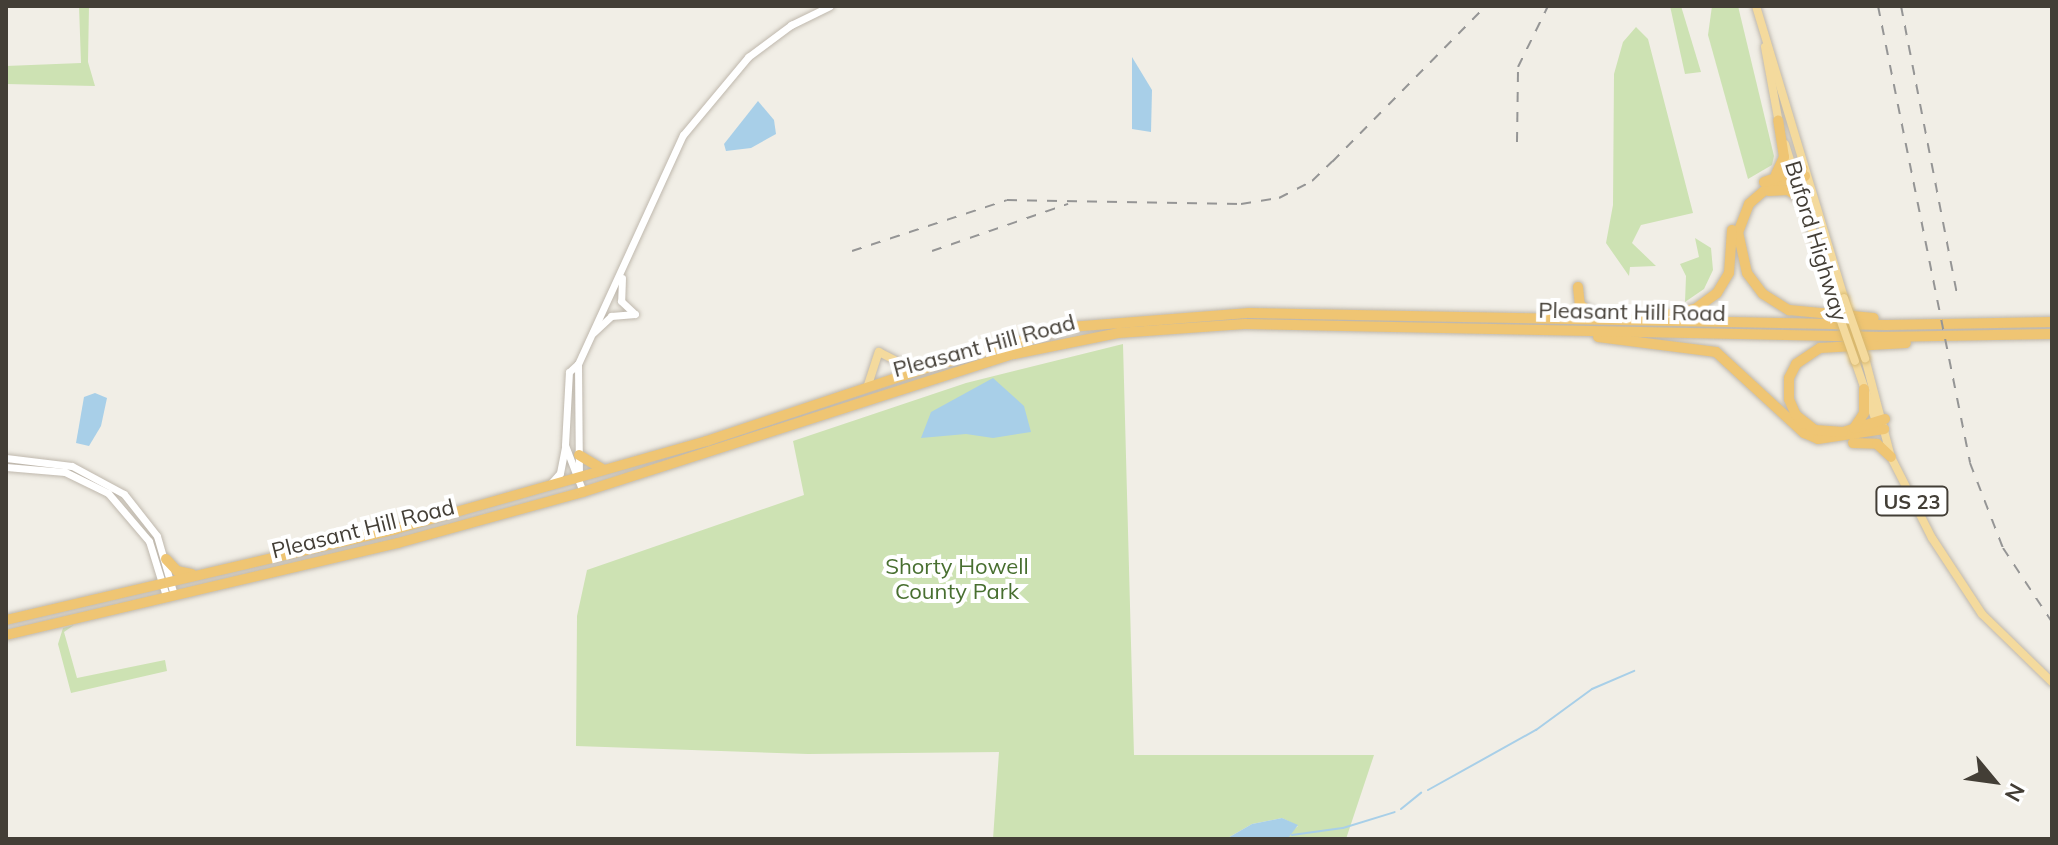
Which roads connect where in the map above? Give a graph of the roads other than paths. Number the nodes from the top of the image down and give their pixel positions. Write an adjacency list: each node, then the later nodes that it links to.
1 (830, 6): 9 (street)
2 (1756, 6): 3 (main road, Buford Highway / US 23)
3 (1765, 46): 4 (main road, Buford Highway / US 23); 5 (main road, Buford Highway / US 23)
4 (1778, 120): 5 (main road, Buford Highway / US 23); 6 (highway)
5 (1799, 173): 6 (highway); 7 (main road, Buford Highway / US 23); 8 (highway); 11 (main road, Buford Highway / US 23)
6 (1774, 176): 13 (highway)
7 (1802, 200): 8 (highway); 11 (main road, Buford Highway / US 23)
8 (1740, 254): 15 (highway)
9 (624, 269): 17 (street); 17 (street)
10 (1578, 287): 12 (highway)
11 (1839, 300): 24 (main road, Buford Highway / US 23, bridge); 25 (main road, Buford Highway / US 23, bridge)
12 (1605, 319): 13 (highway, Pleasant Hill Road); 21 (highway, Pleasant Hill Road)
13 (1637, 319): 15 (highway, Pleasant Hill Road)
14 (2052, 322): 15 (highway, Pleasant Hill Road)
15 (1967, 325)
16 (1561, 331): 19 (highway, Pleasant Hill Road); 22 (highway); 35 (highway, Pleasant Hill Road)
17 (591, 334): 20 (street)
18 (2052, 334): 19 (highway, Pleasant Hill Road)
19 (1995, 336): 26 (highway)
20 (578, 364): 27 (street); 28 (street)
21 (917, 371): 23 (highway, Pleasant Hill Road); 23 (main road)
22 (1749, 378): 25 (highway); 29 (highway)
23 (867, 388): 32 (highway, Pleasant Hill Road)
24 (1864, 389): 25 (main road, Buford Highway / US 23); 26 (highway)
25 (1881, 424): 26 (highway); 29 (main road, Buford Highway / US 23)
26 (1852, 429)
27 (565, 445): 33 (street); 34 (street)
28 (579, 455): 32 (highway); 33 (street)
29 (1891, 457): 42 (main road, Buford Highway / US 23)
30 (6, 458): 36 (street)
31 (6, 467): 38 (street)
32 (607, 469): 33 (highway, Pleasant Hill Road)
33 (579, 477): 34 (highway, Pleasant Hill Road); 35 (street)
34 (546, 486): 37 (highway, Pleasant Hill Road)
35 (583, 492): 39 (highway, Pleasant Hill Road)
36 (166, 559): 37 (highway); 38 (street)
37 (202, 575): 38 (highway, Pleasant Hill Road)
38 (166, 582): 39 (street); 40 (highway, Pleasant Hill Road)
39 (170, 596): 41 (highway, Pleasant Hill Road)
40 (6, 620)
41 (6, 635)
42 (2052, 682)

